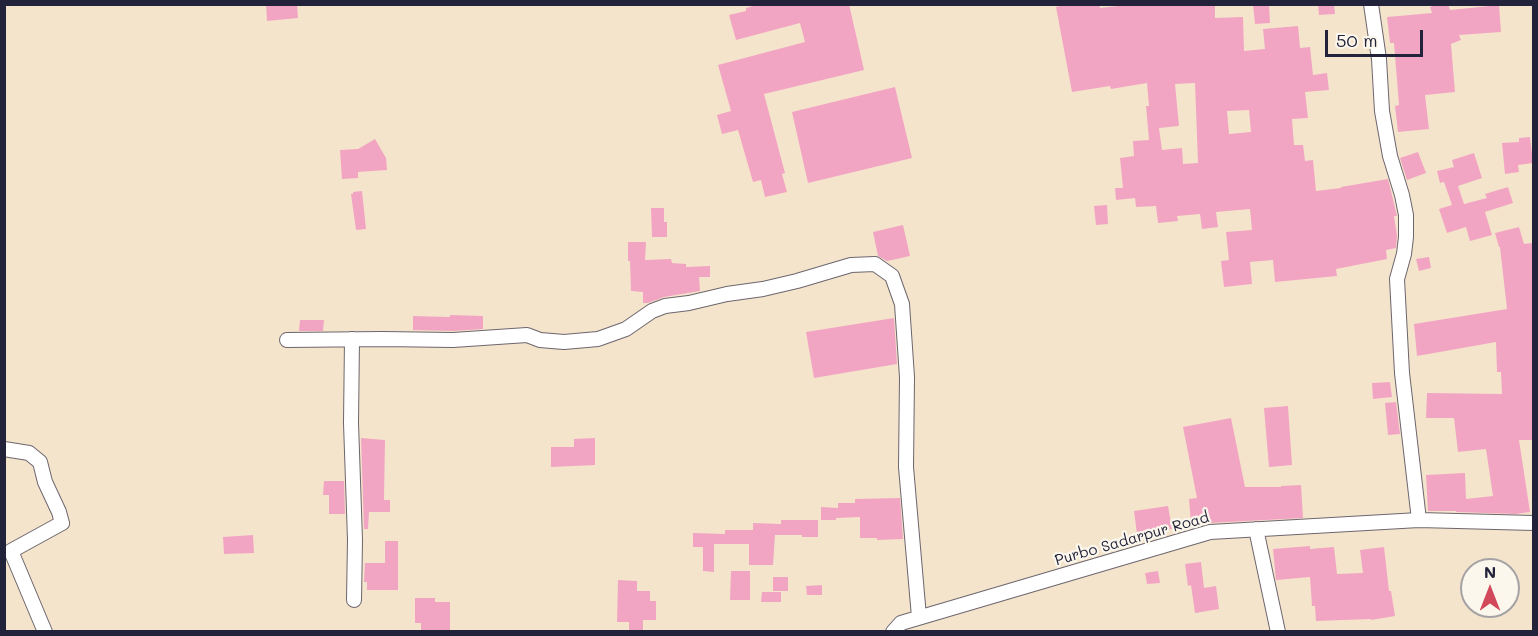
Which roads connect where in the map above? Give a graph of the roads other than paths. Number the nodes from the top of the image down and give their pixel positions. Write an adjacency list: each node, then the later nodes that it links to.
1 (1371, 4): 5 (street)
2 (352, 339): 3 (street); 8 (street); 9 (street)
3 (287, 340)
4 (4, 449): 10 (street)
5 (1419, 520): 6 (street, Purbo Sadarpur Road); 7 (street, Purbo Sadarpur Road)
6 (1533, 523)
7 (1256, 529): 9 (street, Purbo Sadarpur Road); 12 (street)
8 (354, 600)
9 (919, 617): 11 (street, Purbo Sadarpur Road)
10 (45, 632)
11 (893, 632)
12 (1278, 632)

